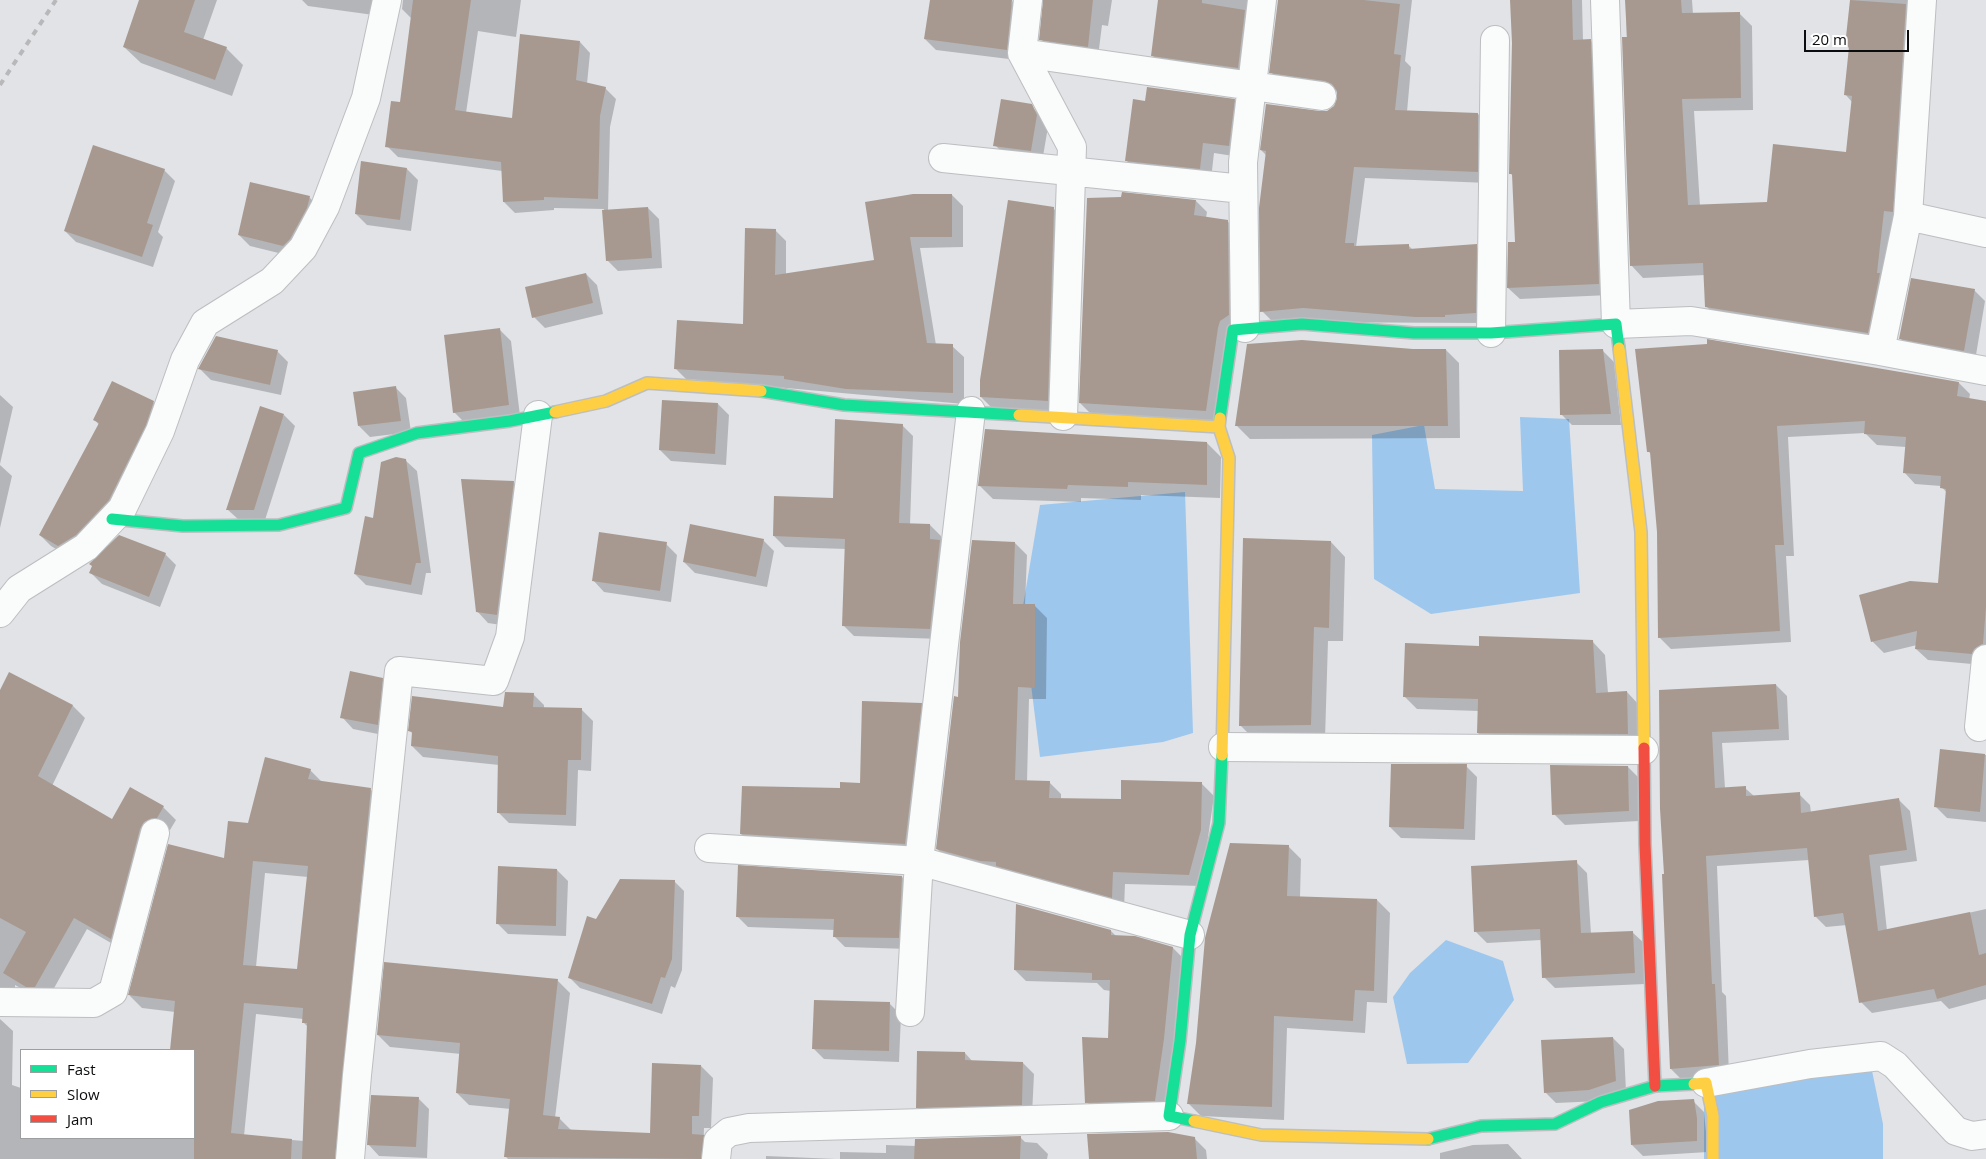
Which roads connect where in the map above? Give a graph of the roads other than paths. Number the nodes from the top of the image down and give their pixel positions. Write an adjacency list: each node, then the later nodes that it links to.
1 (387, 0): 24 (street)
2 (1028, 0): 7 (street)
3 (1262, 0): 8 (street)
4 (1605, 0): 15 (street)
5 (1922, 0): 13 (street)
6 (1495, 40): 17 (street)
7 (1022, 53): 8 (street); 11 (street)
8 (1253, 86): 9 (street); 12 (street)
9 (1322, 96)
10 (943, 158): 11 (street)
11 (1071, 172): 12 (street); 22 (street)
12 (1243, 190): 16 (street)
13 (1908, 216): 14 (street); 18 (street)
14 (1986, 233)
15 (1616, 324): 17 (street); 18 (street); 29 (street)
16 (1245, 328): 17 (street); 23 (street)
17 (1491, 333)
18 (1880, 351): 19 (street)
19 (1986, 371)
20 (971, 411): 21 (street); 22 (street); 32 (street)
21 (538, 415): 24 (street); 40 (street)
22 (1062, 416): 23 (street)
23 (1219, 427): 28 (street)
24 (112, 519): 25 (street)
25 (2, 608)
26 (1986, 659): 27 (street)
27 (1979, 727)
28 (1223, 746): 29 (street); 33 (street)
29 (1644, 750): 37 (street)
30 (155, 833): 34 (street)
31 (709, 848): 32 (street)
32 (919, 861): 33 (street); 35 (street)
33 (1190, 935): 38 (street)
34 (0, 1002)
35 (910, 1012)
36 (1706, 1083): 37 (street); 39 (street); 42 (street)
37 (1655, 1086): 38 (street)
38 (1169, 1116): 41 (street)
39 (1986, 1134)
40 (350, 1159)
41 (716, 1159)
42 (1713, 1159)

